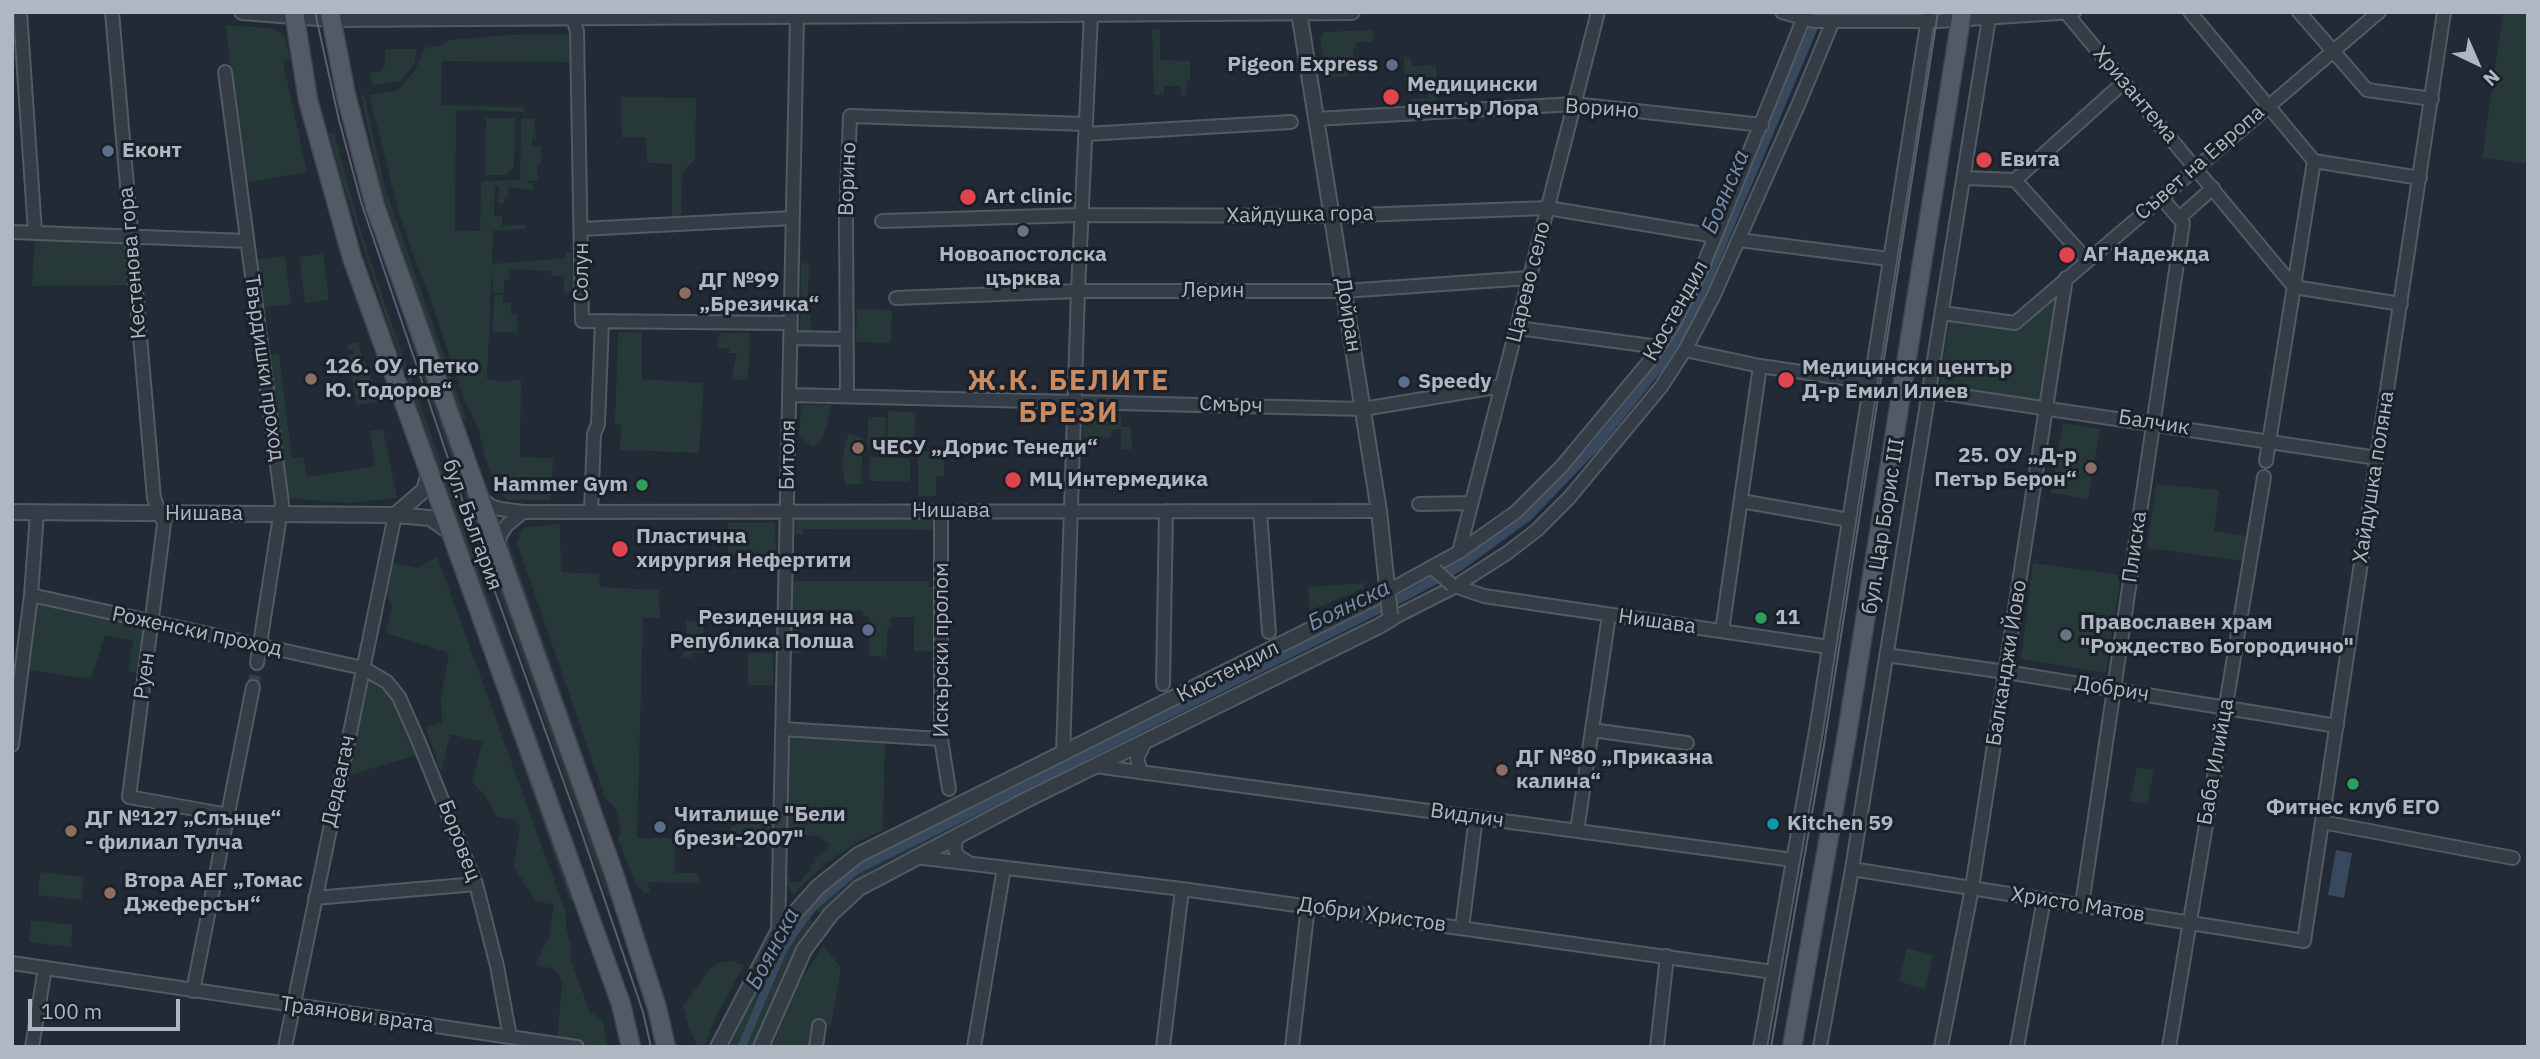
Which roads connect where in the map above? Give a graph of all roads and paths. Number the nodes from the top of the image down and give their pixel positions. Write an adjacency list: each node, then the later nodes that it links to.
1 (20, 12): 49 (street)
2 (112, 12): 51 (street, Кестенова гора)
3 (242, 12): 13 (street)
4 (1352, 12): 11 (street)
5 (1598, 12): 28 (street, Царево село)
6 (1782, 12): 22 (street)
7 (2190, 12): 29 (street)
8 (2299, 12): 24 (street)
9 (2379, 12): 24 (street, Съвет на Европа)
10 (2444, 12): 27 (street, Хайдушка поляна)
11 (1299, 13): 14 (street); 30 (street, Дойран)
12 (2071, 13): 18 (street); 26 (street, Хризантема)
13 (294, 14): 15 (street); 84 (main road, бул. България)
14 (1091, 14): 21 (street); 33 (street)
15 (331, 15): 16 (street); 86 (main road, бул. България)
16 (572, 15): 17 (street); 47 (street, Солун)
17 (731, 15): 21 (street)
18 (1989, 15): 20 (street); 36 (street, бул. Цар Борис III)
19 (1928, 16): 20 (street); 23 (street); 54 (street, бул. Цар Борис III)
20 (1961, 16): 185 (main road, бул. Цар Борис III)
21 (797, 17): 44 (street, Битоля)
22 (1803, 20): 23 (street); 32 (street, Кюстендил)
23 (1833, 21): 52 (street, Кюстендил)
24 (2332, 51): 27 (street); 29 (street, Съвет на Европа)
25 (225, 72): 53 (street, Твърдишки проход)
26 (2124, 82): 35 (street, Хризантема); 38 (street)
27 (2432, 99): 37 (street, Хайдушка поляна)
28 (1574, 104): 30 (street, Ворино); 32 (street, Ворино); 41 (street, Царево село)
29 (2267, 106): 34 (street); 35 (street, Съвет на Европа)
30 (1316, 119): 43 (street, Дойран)
31 (1291, 122): 33 (street, Ворино)
32 (1762, 125): 50 (street, Кюстендил)
33 (1086, 129): 42 (street); 68 (street, Ворино)
34 (2314, 161): 37 (street); 58 (street)
35 (2196, 167): 39 (street, Хризантема); 40 (street, Съвет на Европа)
36 (1964, 178): 38 (street); 63 (street, бул. Цар Борис III)
37 (2420, 178): 62 (street, Хайдушка поляна)
38 (2015, 180): 55 (street)
39 (2213, 188): 45 (street); 58 (street, Хризантема)
40 (2161, 197): 45 (street); 55 (street, Съвет на Европа)
41 (1548, 208): 43 (street, Хайдушка гора); 50 (street, Хайдушка гора); 56 (street, Царево село)
42 (1081, 215): 43 (street, Хайдушка гора); 46 (street, Хайдушка гора); 59 (street)
43 (1332, 216): 60 (street, Дойран)
44 (793, 218): 47 (street); 65 (street, Битоля)
45 (2179, 218): 80 (street, Плиска)
46 (882, 221)
47 (581, 229): 64 (street, Солун)
48 (12, 232): 49 (street)
49 (35, 232): 51 (street)
50 (1715, 236): 69 (street, Кюстендил)
51 (130, 238): 53 (street); 100 (street, Кестенова гора)
52 (1739, 240): 54 (street); 70 (street, Кюстендил)
53 (247, 241): 101 (street, Твърдишки проход)
54 (1889, 259): 72 (street, бул. Цар Борис III)
55 (2087, 260): 57 (street, Съвет на Европа)
56 (1530, 278): 60 (street, Лерин); 66 (street, Царево село)
57 (2066, 278): 63 (street, Съвет на Европа); 78 (street, Балканджи Йово)
58 (2294, 287): 62 (street); 81 (street)
59 (1077, 291): 60 (street, Лерин); 61 (street, Лерин); 77 (street)
60 (1344, 291): 79 (street, Дойран)
61 (896, 298)
62 (2401, 304): 82 (street, Хайдушка поляна)
63 (1942, 313): 74 (street, бул. Цар Борис III)
64 (602, 321): 65 (street); 98 (street, Солун)
65 (790, 323): 67 (street, Битоля)
66 (1518, 328): 69 (street); 73 (street, Царево село)
67 (790, 338): 68 (street); 75 (street, Битоля)
68 (846, 340): 76 (street)
69 (1659, 347): 106 (street, Кюстендил)
70 (1685, 350): 71 (street); 108 (street, Кюстендил)
71 (1760, 366): 72 (street); 87 (street)
72 (1870, 382): 103 (street, бул. Цар Борис III)
73 (1502, 386): 79 (street, Смърч); 88 (street, Царево село)
74 (1929, 391): 78 (street, Балчик); 120 (street, бул. Цар Борис III)
75 (789, 395): 76 (street, Смърч); 90 (street, Битоля)
76 (847, 396): 77 (street, Смърч)
77 (1074, 401): 79 (street, Смърч); 92 (street)
78 (2046, 407): 80 (street, Балчик); 123 (street, Балканджи Йово)
79 (1363, 409): 95 (street, Дойран)
80 (2154, 423): 81 (street, Балчик); 127 (street, Плиска)
81 (2270, 441): 82 (street, Балчик); 83 (street)
82 (2377, 458): 129 (street, Хайдушка поляна)
83 (2266, 461)
84 (429, 474): 102 (street); 104 (main road, бул. България)
85 (2264, 477): 128 (street, Баба Илийца)
86 (477, 494): 97 (street, Нишава); 105 (main road, бул. България)
87 (1741, 501): 103 (street); 116 (street)
88 (1471, 503): 89 (street); 106 (street, Царево село)
89 (1419, 504)
90 (787, 511): 91 (street, Нишава); 98 (street, Нишава); 130 (street, Битоля)
91 (941, 511): 92 (street, Нишава); 132 (street, Искърски пролом)
92 (1070, 511): 93 (street, Нишава); 136 (street)
93 (1166, 511): 94 (street, Нишава); 124 (street)
94 (1260, 511): 95 (street, Нишава); 117 (street)
95 (1379, 511): 110 (street, Дойран)
96 (12, 512): 99 (street, Нишава)
97 (523, 512): 98 (street, Нишава); 105 (street)
98 (592, 512)
99 (37, 513): 100 (street, Нишава); 111 (street)
100 (160, 514): 101 (street, Нишава); 115 (street, Руен)
101 (281, 515): 102 (street, Нишава); 118 (street, Твърдишки проход)
102 (395, 515): 104 (street, Нишава); 122 (street, Дедеагач)
103 (1849, 520): 119 (street, бул. Цар Борис III)
104 (451, 533): 175 (main road, бул. България)
105 (496, 548): 176 (main road, бул. България)
106 (1460, 552): 107 (street, Кюстендил)
107 (1433, 569): 109 (street, Нишава, bridge); 110 (street, Кюстендил)
108 (1476, 573): 109 (street, Кюстендил); 112 (street)
109 (1453, 586): 112 (street, Нишава); 114 (street, Кюстендил)
110 (1388, 593): 114 (street, Дойран, bridge); 136 (street, Кюстендил)
111 (32, 595): 115 (street, Роженски проход); 125 (street)
112 (1484, 596): 113 (street, Нишава)
113 (1609, 615): 116 (street, Нишава); 131 (street)
114 (1391, 617): 133 (street, Кюстендил)
115 (153, 622): 118 (street, Роженски проход); 140 (street, Руен)
116 (1722, 631): 119 (street, Нишава)
117 (1269, 632)
118 (260, 646): 121 (street, Твърдишки проход); 122 (street, Роженски проход)
119 (1829, 647): 147 (street, бул. Цар Борис III)
120 (1886, 655): 123 (street, Добрич); 150 (street, бул. Цар Борис III)
121 (257, 663)
122 (363, 668): 151 (street, Боровец); 155 (street, Дедеагач)
123 (2006, 672): 127 (street, Добрич); 152 (street, Балканджи Йово)
124 (1163, 684)
125 (16, 686): 135 (street)
126 (253, 687): 140 (street)
127 (2114, 689): 128 (street, Добрич); 158 (street, Плиска)
128 (2225, 707): 129 (street, Добрич); 160 (street, Баба Илийца)
129 (2337, 726): 142 (street, Хайдушка поляна)
130 (782, 729): 132 (street); 154 (street, Битоля)
131 (1592, 730): 134 (street); 143 (street)
132 (941, 739): 139 (street, Искърски пролом)
133 (1145, 742): 137 (street, Кюстендил); 138 (street)
134 (1687, 743)
135 (12, 745)
136 (1062, 754): 157 (street, Кюстендил)
137 (1095, 766): 138 (street, Видлич); 144 (street, Кюстендил)
138 (1141, 772): 141 (street, Видлич)
139 (949, 789)
140 (228, 815): 168 (street)
141 (1476, 817): 143 (street, Видлич); 161 (street)
142 (2322, 822): 146 (street); 163 (street, Хайдушка поляна)
143 (1577, 831): 147 (street, Видлич)
144 (956, 836): 145 (street, Кюстендил); 148 (street)
145 (915, 857): 148 (street, Добри Христов); 178 (street, Кюстендил)
146 (2514, 858)
147 (1793, 860): 167 (street, бул. Цар Борис III)
148 (970, 864): 149 (street, Добри Христов)
149 (1004, 868): 153 (street, Добри Христов); 180 (street)
150 (1852, 869): 152 (street, Христо Матов); 186 (street, бул. Цар Борис III)
151 (476, 884): 155 (street); 171 (street, Боровец)
152 (1972, 888): 156 (street, Христо Матов); 187 (street, Балканджи Йово)
153 (1182, 889): 159 (street, Добри Христов); 181 (street)
154 (779, 894): 157 (street); 162 (street, Битоля)
155 (315, 898): 169 (street, Дедеагач)
156 (2044, 899): 158 (street, Христо Матов); 188 (street)
157 (801, 904): 162 (street, Кюстендил)
158 (2082, 905): 160 (street, Христо Матов)
159 (1308, 906): 161 (street, Добри Христов); 182 (street)
160 (2189, 922): 163 (street, Христо Матов); 189 (street, Баба Илийца)
161 (1462, 928): 164 (street, Добри Христов)
162 (778, 932): 177 (street, Кюстендил)
163 (2304, 941)
164 (1667, 956): 167 (street, Добри Христов); 183 (street)
165 (12, 964): 166 (street, Траянови врата)
166 (44, 968): 168 (street, Траянови врата); 172 (street)
167 (1773, 972): 184 (street, бул. Цар Борис III)
168 (193, 991): 169 (street, Траянови врата)
169 (292, 1006): 171 (street, Траянови врата); 173 (street, Дедеагач)
170 (819, 1026): 179 (street)
171 (510, 1037): 174 (street, Траянови врата)
172 (32, 1047)
173 (285, 1047)
174 (577, 1047)
175 (631, 1047)
176 (666, 1047)
177 (718, 1047)
178 (761, 1047)
179 (816, 1047)
180 (974, 1047)
181 (1163, 1047)
182 (1292, 1047)
183 (1657, 1047)
184 (1760, 1047)
185 (1792, 1047)
186 (1820, 1047)
187 (1941, 1047)
188 (2017, 1047)
189 (2169, 1047)

